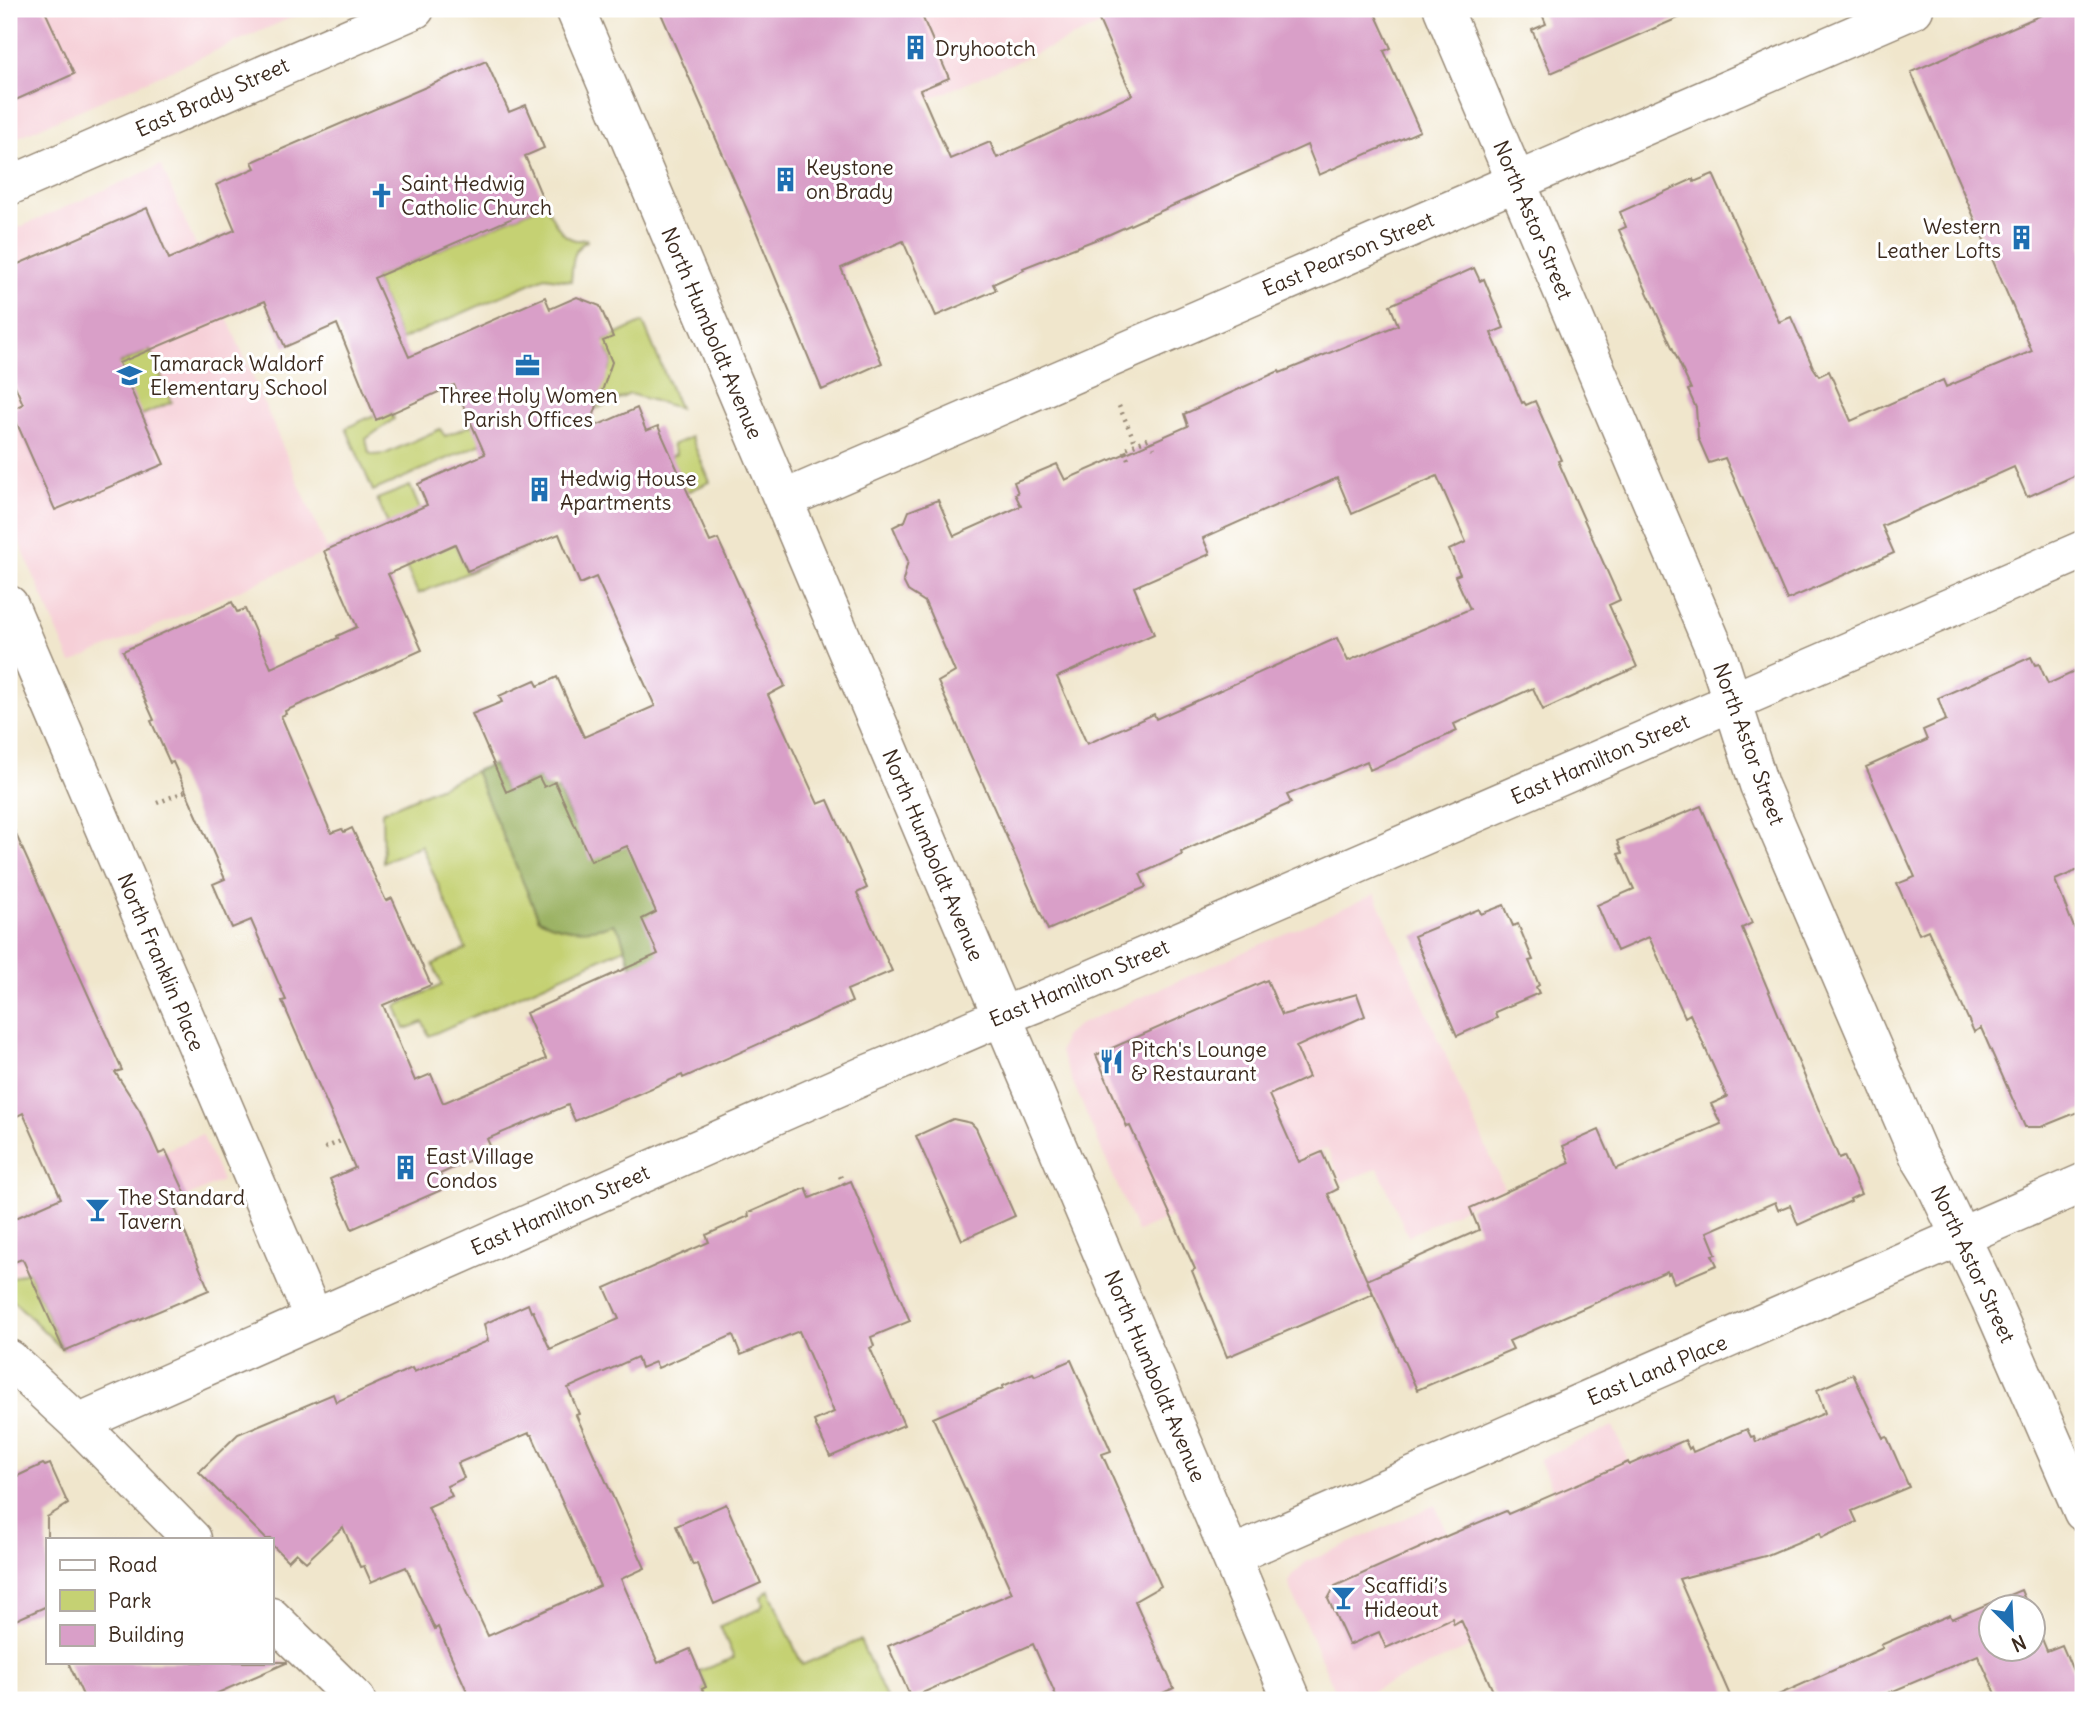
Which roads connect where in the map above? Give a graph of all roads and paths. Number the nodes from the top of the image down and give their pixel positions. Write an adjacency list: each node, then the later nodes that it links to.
1 (415, 9): 6 (street, East Brady Street)
2 (575, 9): 11 (street, North Humboldt Avenue)
3 (1443, 9): 5 (street, North Astor Street)
4 (1914, 9): 5 (street, East Pearson Street)
5 (1517, 181): 11 (street, East Pearson Street); 14 (street, North Astor Street)
6 (9, 186)
7 (1119, 406): 8 (path)
8 (1136, 444): 9 (path); 10 (path)
9 (1154, 448)
10 (1128, 459)
11 (783, 500): 17 (street, North Humboldt Avenue)
12 (2083, 550): 14 (street, East Hamilton Street)
13 (9, 605): 24 (street, North Franklin Place)
14 (1732, 702): 17 (street, East Hamilton Street); 23 (street, North Astor Street)
15 (186, 791): 16 (path)
16 (157, 803)
17 (1002, 1016): 24 (street, East Hamilton Street); 29 (street, North Humboldt Avenue)
18 (343, 1140): 19 (path)
19 (324, 1148)
20 (840, 1176): 22 (path)
21 (2083, 1183): 23 (street, East Land Place)
22 (844, 1184)
23 (1961, 1237): 27 (street, North Astor Street); 29 (street, East Land Place)
24 (314, 1319): 26 (street, East Hamilton Street)
25 (9, 1359): 26 (street)
26 (78, 1423): 28 (street)
27 (2083, 1512)
28 (191, 1538)
29 (1231, 1556): 32 (street, North Humboldt Avenue)
30 (273, 1619): 31 (street)
31 (356, 1700)
32 (1292, 1700)

